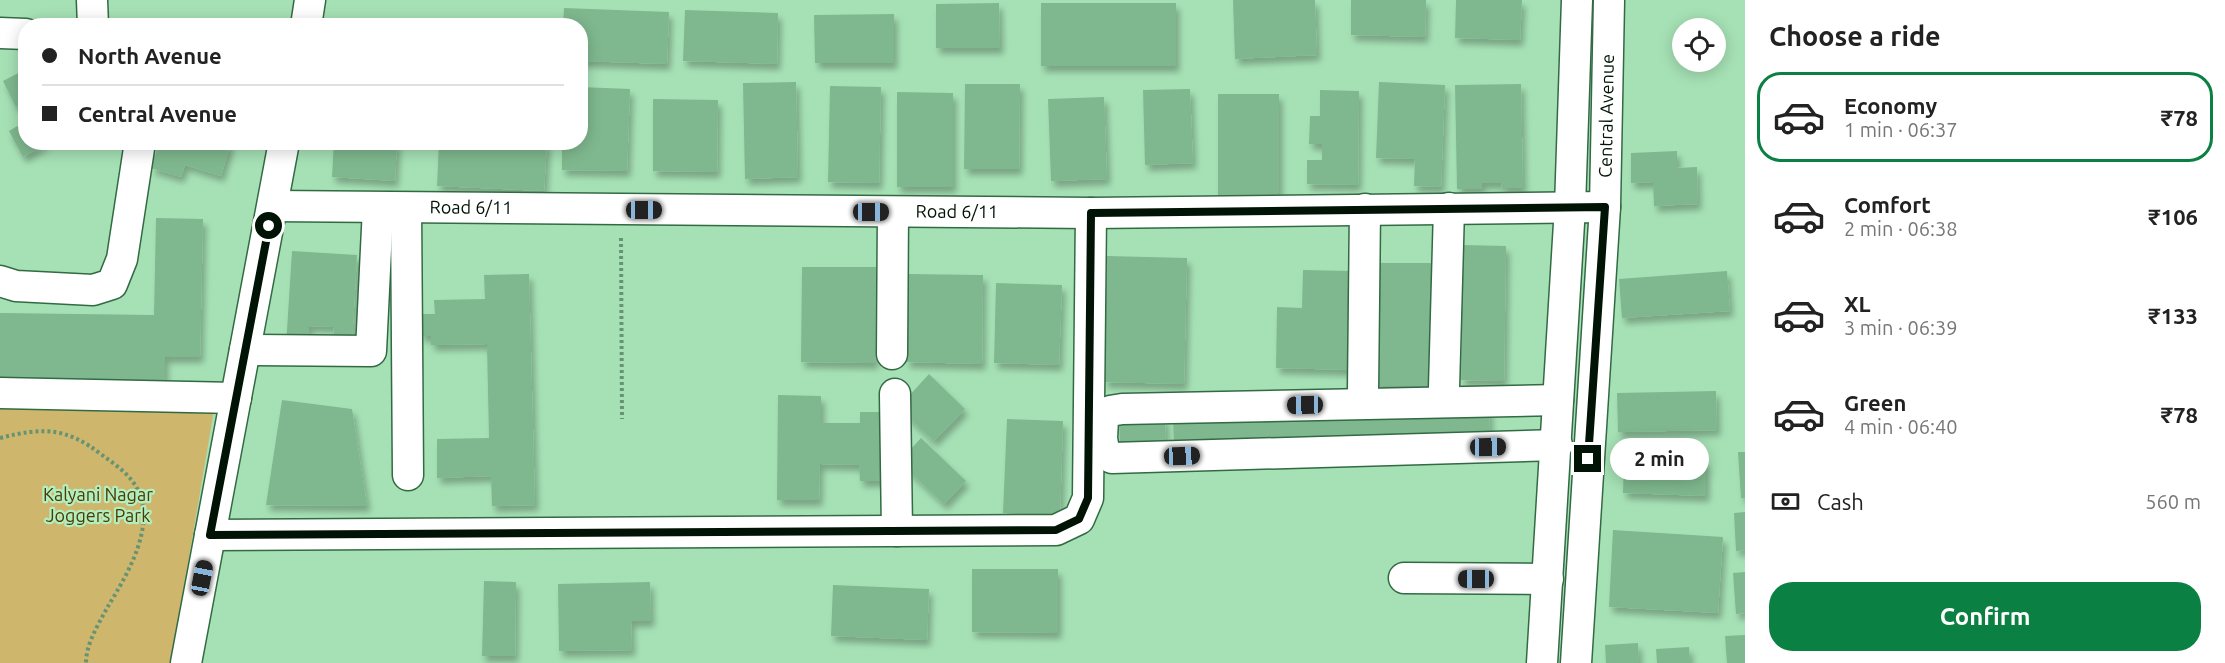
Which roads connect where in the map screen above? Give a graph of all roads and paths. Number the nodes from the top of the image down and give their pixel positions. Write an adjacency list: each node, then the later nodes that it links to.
1 (92, 0): 5 (street)
2 (310, 0): 6 (street)
3 (1577, 0): 12 (street, Central Avenue)
4 (1609, 0): 13 (street, Central Avenue)
5 (93, 18)
6 (307, 18)
7 (0, 33): 8 (street)
8 (18, 34)
9 (139, 150): 20 (street)
10 (283, 150): 11 (street)
11 (273, 206): 14 (street, Road 6/11); 21 (street)
12 (1570, 207): 13 (street, Road 6/11); 15 (street, Road 6/11); 28 (street, Central Avenue)
13 (1605, 207): 40 (street, Central Avenue)
14 (392, 208): 17 (street, Road 6/11); 21 (street); 32 (street)
15 (1449, 208): 16 (street, Road 6/11); 23 (street)
16 (1365, 209): 19 (street, Road 6/11); 24 (street)
17 (621, 210): 18 (street, Road 6/11); 29 (path)
18 (893, 212): 19 (street, Road 6/11); 22 (street)
19 (1091, 213): 33 (street)
20 (0, 281)
21 (245, 350): 27 (street)
22 (892, 354)
23 (1444, 388)
24 (1363, 391)
25 (0, 393): 27 (street)
26 (895, 394): 33 (street)
27 (236, 398): 34 (street)
28 (1558, 400): 31 (street, Central Avenue); 31 (street)
29 (622, 419)
30 (0, 438): 37 (path)
31 (1557, 446): 36 (street, Central Avenue)
32 (408, 475)
33 (897, 531): 34 (street)
34 (210, 535): 38 (street)
35 (1404, 578): 36 (street)
36 (1548, 579): 39 (street, Central Avenue)
37 (86, 663)
38 (186, 663)
39 (1542, 663)
40 (1576, 663)

